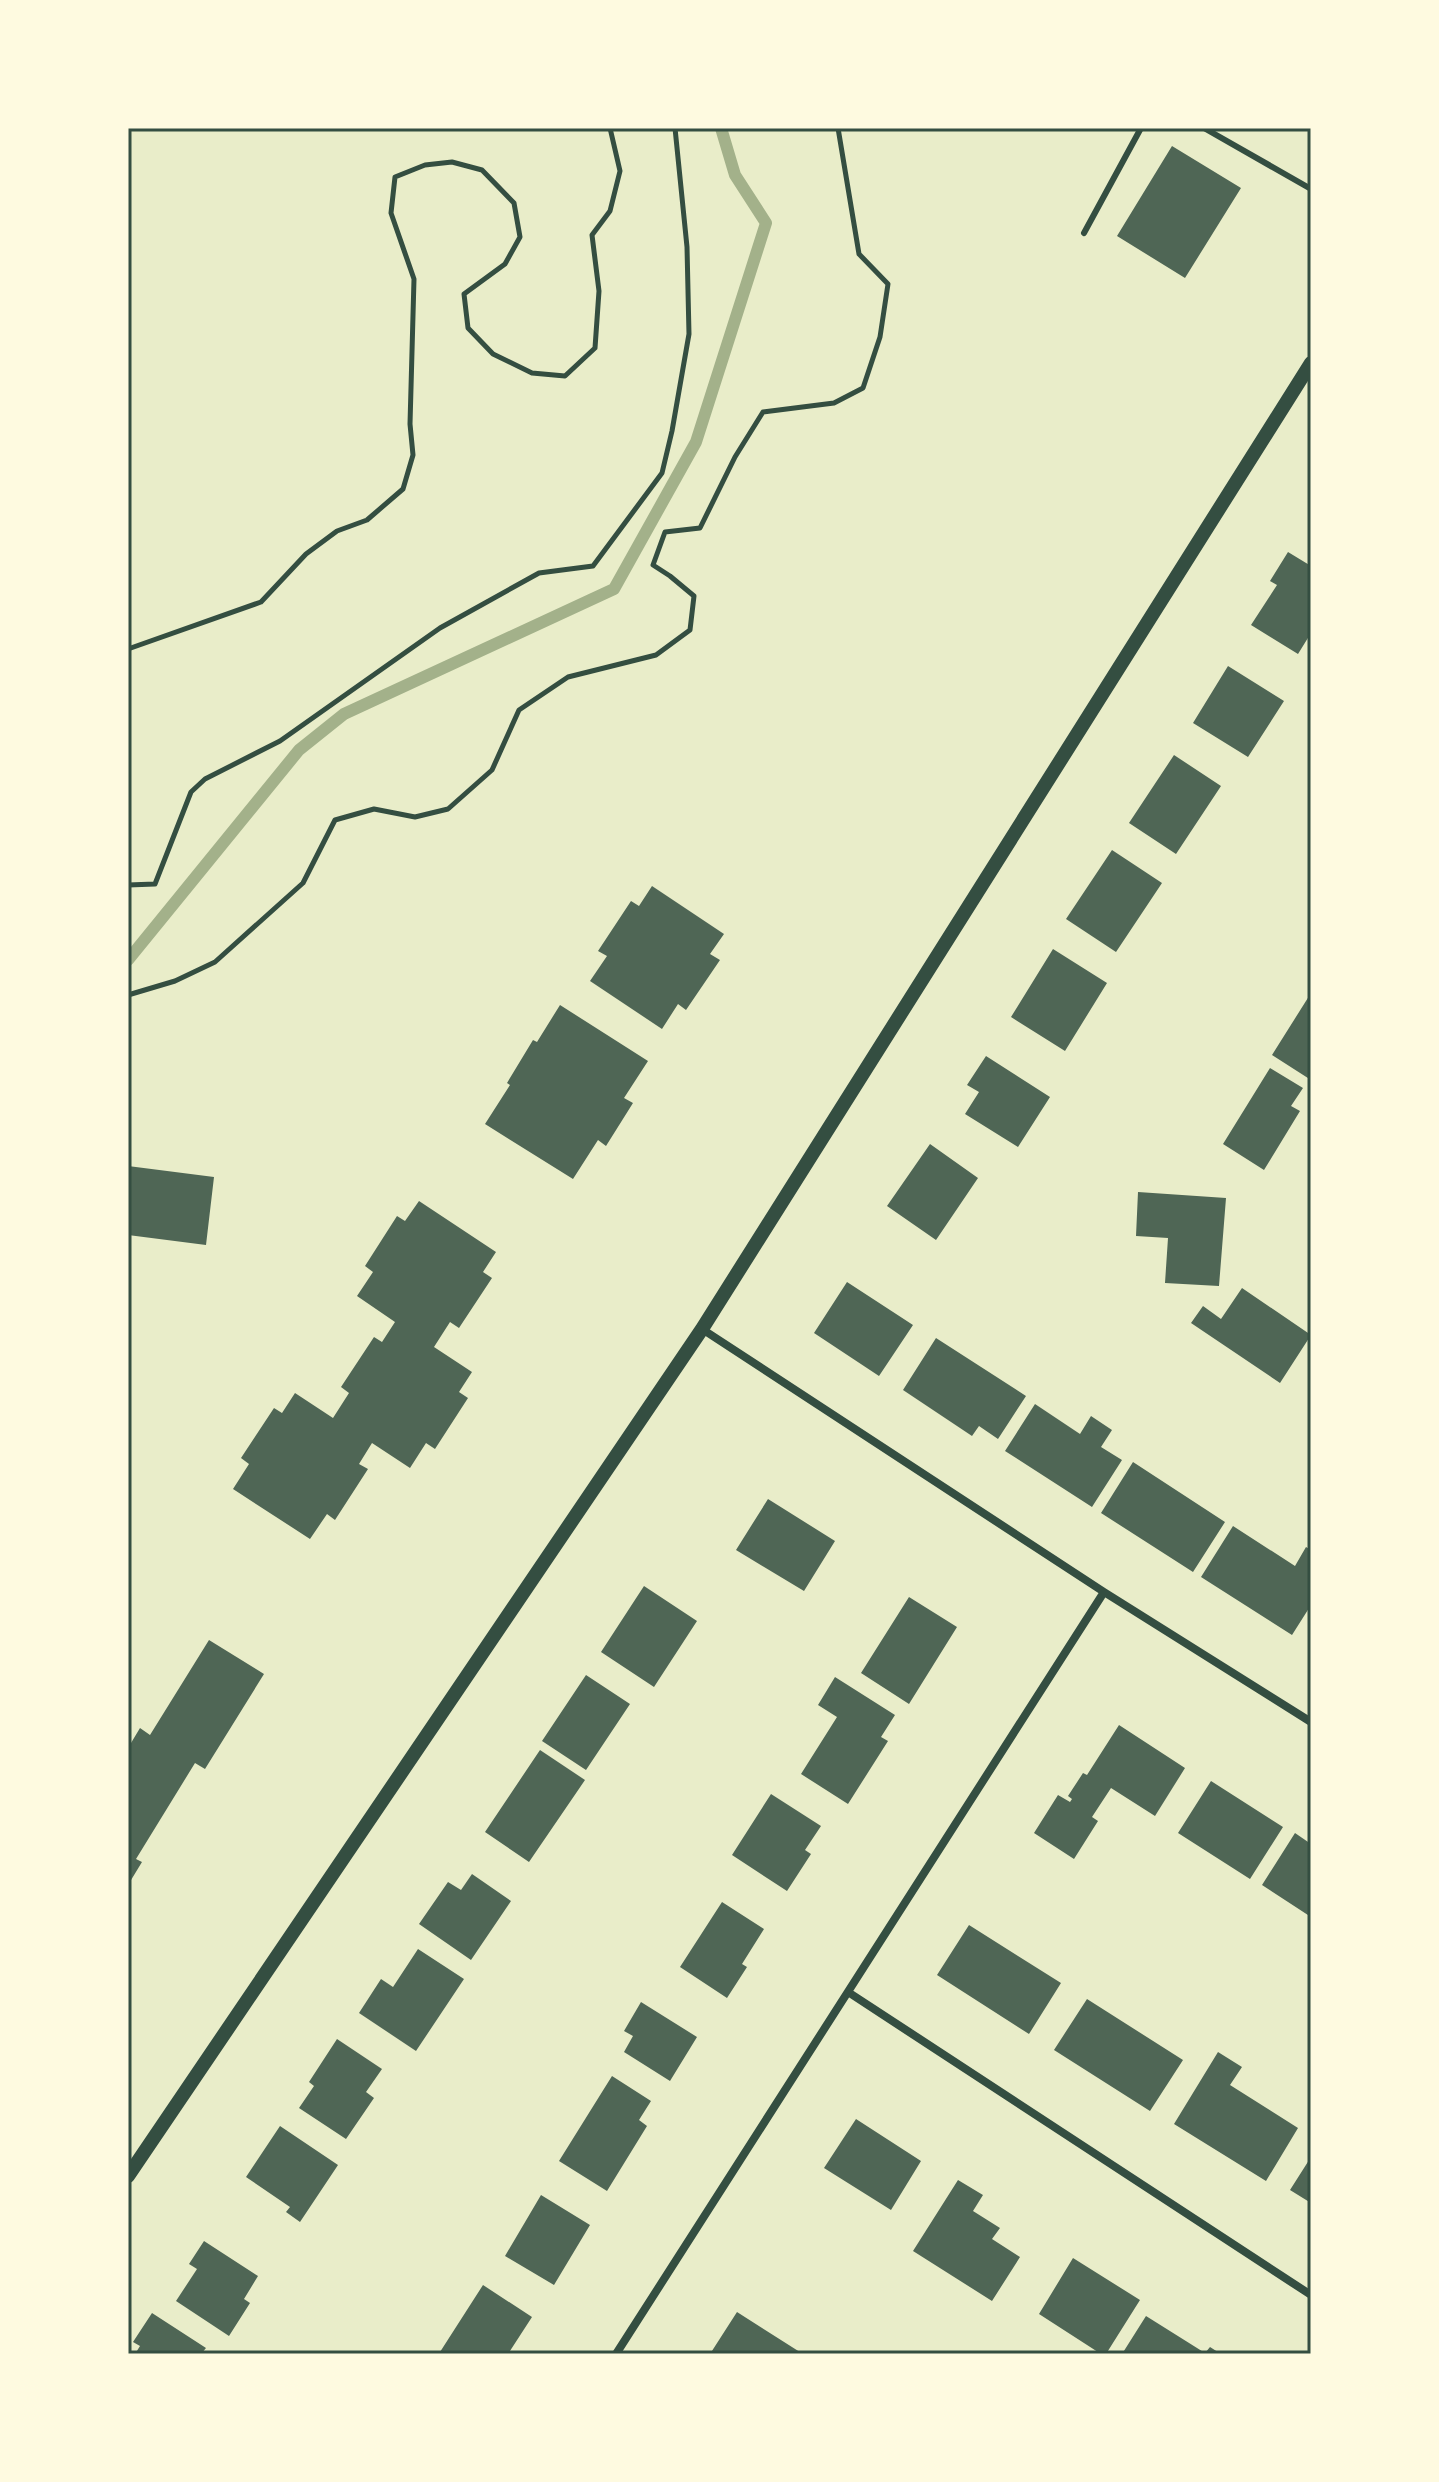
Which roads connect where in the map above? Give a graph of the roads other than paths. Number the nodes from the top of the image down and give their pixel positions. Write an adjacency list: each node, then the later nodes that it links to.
1 (1141, 128): 4 (lane)
2 (1204, 128): 3 (lane)
3 (1311, 189)
4 (1084, 233)
5 (1311, 363): 6 (street)
6 (702, 1329): 7 (street); 10 (street)
7 (1104, 1592): 8 (street); 9 (street)
8 (1311, 1722)
9 (848, 1992): 11 (street); 12 (street)
10 (128, 2176)
11 (1311, 2295)
12 (616, 2354)

